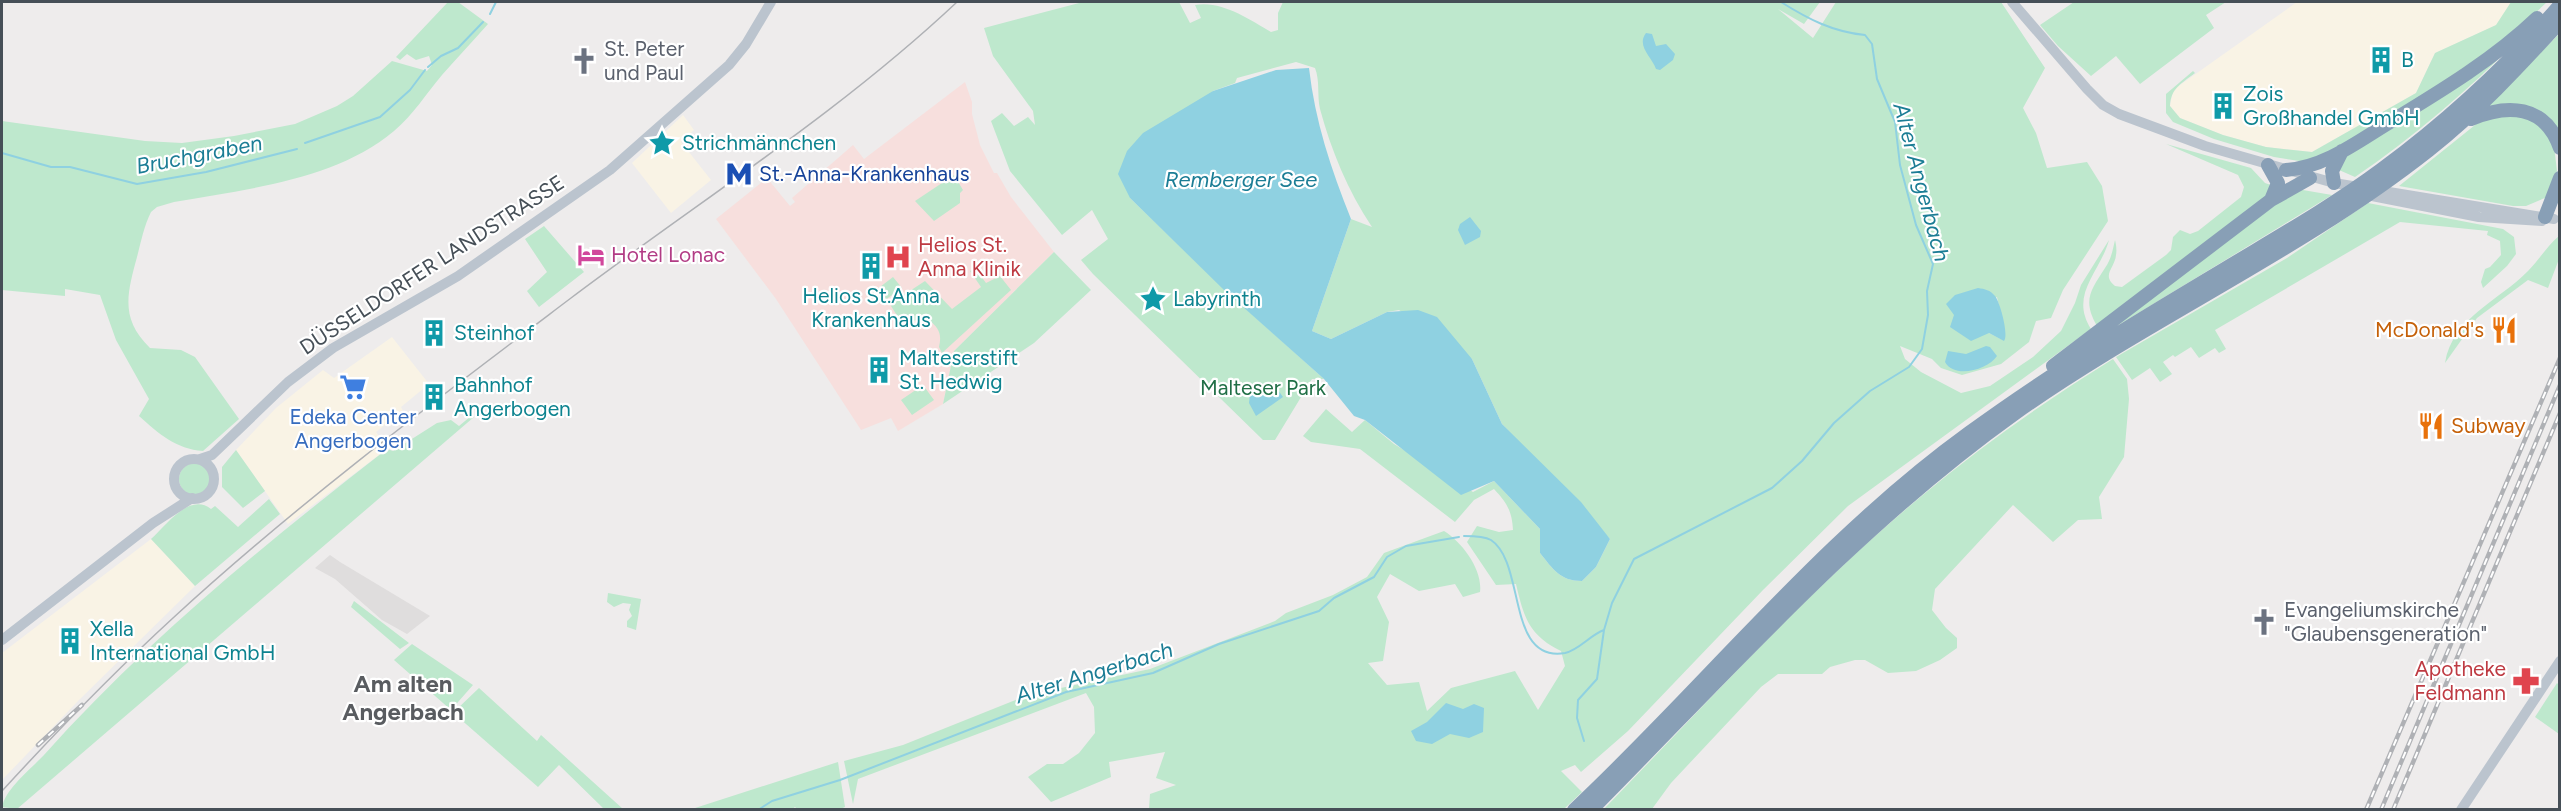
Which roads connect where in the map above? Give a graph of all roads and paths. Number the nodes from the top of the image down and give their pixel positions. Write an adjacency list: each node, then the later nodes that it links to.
1 (771, 2): 17 (main road, DÜSSELDORFER LANDSTRASSE)
2 (2012, 2): 9 (main road)
3 (2554, 2): 8 (highway)
4 (2559, 4): 16 (highway)
5 (2559, 22): 6 (highway)
6 (2461, 123): 7 (highway); 26 (highway)
7 (2559, 148)
8 (2342, 152): 10 (highway); 13 (highway)
9 (2268, 165): 10 (main road); 14 (highway)
10 (2286, 170): 11 (main road)
11 (2310, 178): 13 (main road); 14 (highway)
12 (2559, 178): 15 (highway)
13 (2339, 185): 15 (main road)
14 (2271, 200): 16 (highway)
15 (2552, 216)
16 (2017, 399): 25 (highway)
17 (237, 433): 18 (main road, DÜSSELDORFER LANDSTRASSE); 19 (main road, DÜSSELDORFER LANDSTRASSE)
18 (200, 459): 19 (main road); 20 (main road)
19 (213, 472): 21 (main road)
20 (177, 490): 21 (main road); 22 (main road)
21 (192, 498): 22 (main road)
22 (153, 523): 23 (main road)
23 (2, 640)
24 (2559, 661): 27 (main road)
25 (1574, 810)
26 (1591, 810)
27 (2462, 810)

